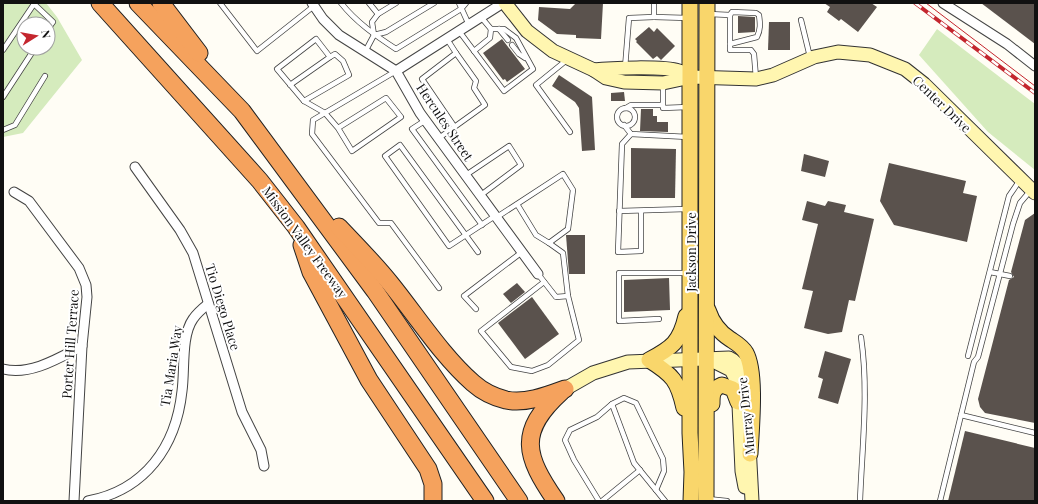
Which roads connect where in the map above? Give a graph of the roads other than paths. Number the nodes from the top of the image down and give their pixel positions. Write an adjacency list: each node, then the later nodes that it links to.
1 (34, 3): 21 (lane); 34 (lane)
2 (100, 3): 82 (highway, Mission Valley Freeway)
3 (138, 3): 58 (highway, Mission Valley Freeway)
4 (161, 3): 58 (highway)
5 (220, 3): 15 (lane)
6 (341, 3): 29 (lane)
7 (369, 3): 19 (lane)
8 (396, 3): 19 (lane)
9 (434, 3): 29 (lane)
10 (459, 3): 16 (lane)
11 (466, 3): 16 (lane)
12 (504, 3): 22 (street); 42 (main road, Center Drive)
13 (654, 3): 23 (lane)
14 (943, 3): 43 (street)
15 (313, 4): 35 (street, Hercules Street)
16 (461, 9): 25 (lane); 29 (lane)
17 (707, 9): 20 (lane); 49 (main road, Jackson Drive)
18 (690, 10): 23 (lane); 48 (main road, Jackson Drive)
19 (378, 14): 29 (lane)
20 (730, 15): 32 (lane); 32 (lane)
21 (47, 16)
22 (481, 17): 25 (street); 26 (lane)
23 (654, 17): 44 (lane)
24 (801, 20): 40 (lane)
25 (469, 24): 28 (street)
26 (491, 29): 27 (lane); 36 (lane)
27 (500, 29): 31 (lane); 41 (lane)
28 (459, 31): 30 (street); 36 (lane)
29 (374, 34): 35 (lane)
30 (447, 39): 37 (lane); 46 (street)
31 (508, 40)
32 (730, 44): 50 (lane)
33 (512, 45): 41 (lane)
34 (3, 50)
35 (366, 50): 46 (street, Hercules Street)
36 (474, 51): 41 (lane)
37 (456, 53): 62 (lane); 62 (lane)
38 (30, 56): 53 (lane)
39 (330, 57): 52 (lane); 52 (lane); 54 (lane)
40 (810, 58): 50 (main road, Center Drive); 72 (main road, Center Drive)
41 (527, 59)
42 (568, 59): 45 (main road, Center Drive); 65 (lane)
43 (1035, 66)
44 (625, 69): 45 (main road, Center Drive); 48 (main road, Center Drive)
45 (594, 70): 51 (main road, Center Drive)
46 (396, 71): 59 (lane); 60 (street, Hercules Street)
47 (45, 76): 64 (lane)
48 (690, 76): 49 (main road, Center Drive); 51 (main road, Center Drive); 57 (main road, Jackson Drive)
49 (708, 78): 50 (main road, Center Drive); 87 (main road, Jackson Drive)
50 (756, 79)
51 (663, 83): 55 (lane)
52 (290, 85): 54 (lane)
53 (3, 97)
54 (304, 101): 59 (lane)
55 (662, 105): 56 (lane); 57 (lane)
56 (626, 108): 61 (lane); 61 (lane)
57 (691, 108): 67 (main road, Jackson Drive)
58 (242, 111): 69 (highway, Mission Valley Freeway)
59 (325, 113): 63 (lane); 94 (lane)
60 (426, 120): 68 (street, Hercules Street); 81 (lane)
61 (624, 125): 66 (lane)
62 (454, 126): 68 (lane)
63 (338, 128): 63 (lane)
64 (3, 130)
65 (570, 132)
66 (631, 134): 67 (lane); 78 (lane)
67 (691, 137): 77 (main road, Jackson Drive)
68 (439, 138): 71 (street, Hercules Street)
69 (276, 158): 108 (highway); 125 (highway, Mission Valley Freeway)
70 (135, 167): 97 (street, Tio Diego Place)
71 (466, 175): 75 (street, Hercules Street); 75 (lane)
72 (1020, 180): 74 (main road, Center Drive); 88 (lane)
73 (14, 192): 102 (street, Porter Hill Terrace)
74 (1033, 192): 91 (lane)
75 (481, 195): 80 (street, Hercules Street)
76 (517, 204): 80 (lane); 84 (lane); 84 (lane)
77 (690, 209): 79 (lane); 87 (main road); 89 (main road, Jackson Drive)
78 (619, 211): 79 (lane); 79 (lane)
79 (641, 211)
80 (496, 216): 81 (lane); 86 (street, Hercules Street)
81 (482, 225): 83 (lane)
82 (296, 227): 123 (highway); 124 (highway, Mission Valley Freeway)
83 (465, 235): 83 (lane); 85 (lane)
84 (549, 243): 96 (lane)
85 (478, 252)
86 (522, 252): 90 (street, Hercules Street); 99 (lane)
87 (707, 265): 98 (main road, Jackson Drive)
88 (990, 272): 91 (lane); 103 (lane)
89 (691, 273): 95 (main road, Jackson Drive); 100 (lane)
90 (538, 274): 93 (lane)
91 (1000, 274): 92 (lane); 111 (lane)
92 (1010, 276)
93 (544, 282): 96 (lane); 96 (lane)
94 (439, 288)
95 (691, 295): 104 (main road, Jackson Drive); 106 (main road)
96 (568, 296)
97 (208, 304): 116 (street, Tio Diego Place); 119 (street, Tia Maria Way)
98 (707, 307): 105 (main road, Jackson Drive); 115 (main road)
99 (476, 309)
100 (659, 319)
101 (861, 337): 133 (lane)
102 (82, 346): 107 (street); 121 (street, Porter Hill Terrace)
103 (968, 356)
104 (690, 359): 105 (main road, Murray Drive); 106 (main road, Murray Drive); 112 (main road, Jackson Drive)
105 (708, 359): 109 (main road, Murray Drive); 114 (main road, Jackson Drive); 115 (main road, Murray Drive)
106 (649, 360): 108 (main road, Murray Drive); 112 (main road)
107 (3, 369)
108 (565, 389): 126 (highway)
109 (738, 402): 114 (main road); 131 (main road, Murray Drive)
110 (612, 404): 117 (lane); 118 (lane); 127 (lane)
111 (961, 415): 113 (lane); 134 (lane)
112 (690, 433): 129 (main road, Jackson Drive)
113 (1035, 433)
114 (706, 450): 120 (main road, Jackson Drive)
115 (750, 454): 132 (main road, Murray Drive)
116 (264, 466)
117 (640, 470): 118 (lane); 127 (lane)
118 (656, 490): 128 (lane)
119 (100, 500): 122 (street, Tia Maria Way)
120 (706, 500): 130 (lane)
121 (74, 501)
122 (88, 501)
123 (434, 501)
124 (485, 501)
125 (519, 501)
126 (556, 501)
127 (601, 501)
128 (665, 501)
129 (691, 501)
130 (727, 501)
131 (748, 501)
132 (752, 501)
133 (860, 501)
134 (940, 501)

